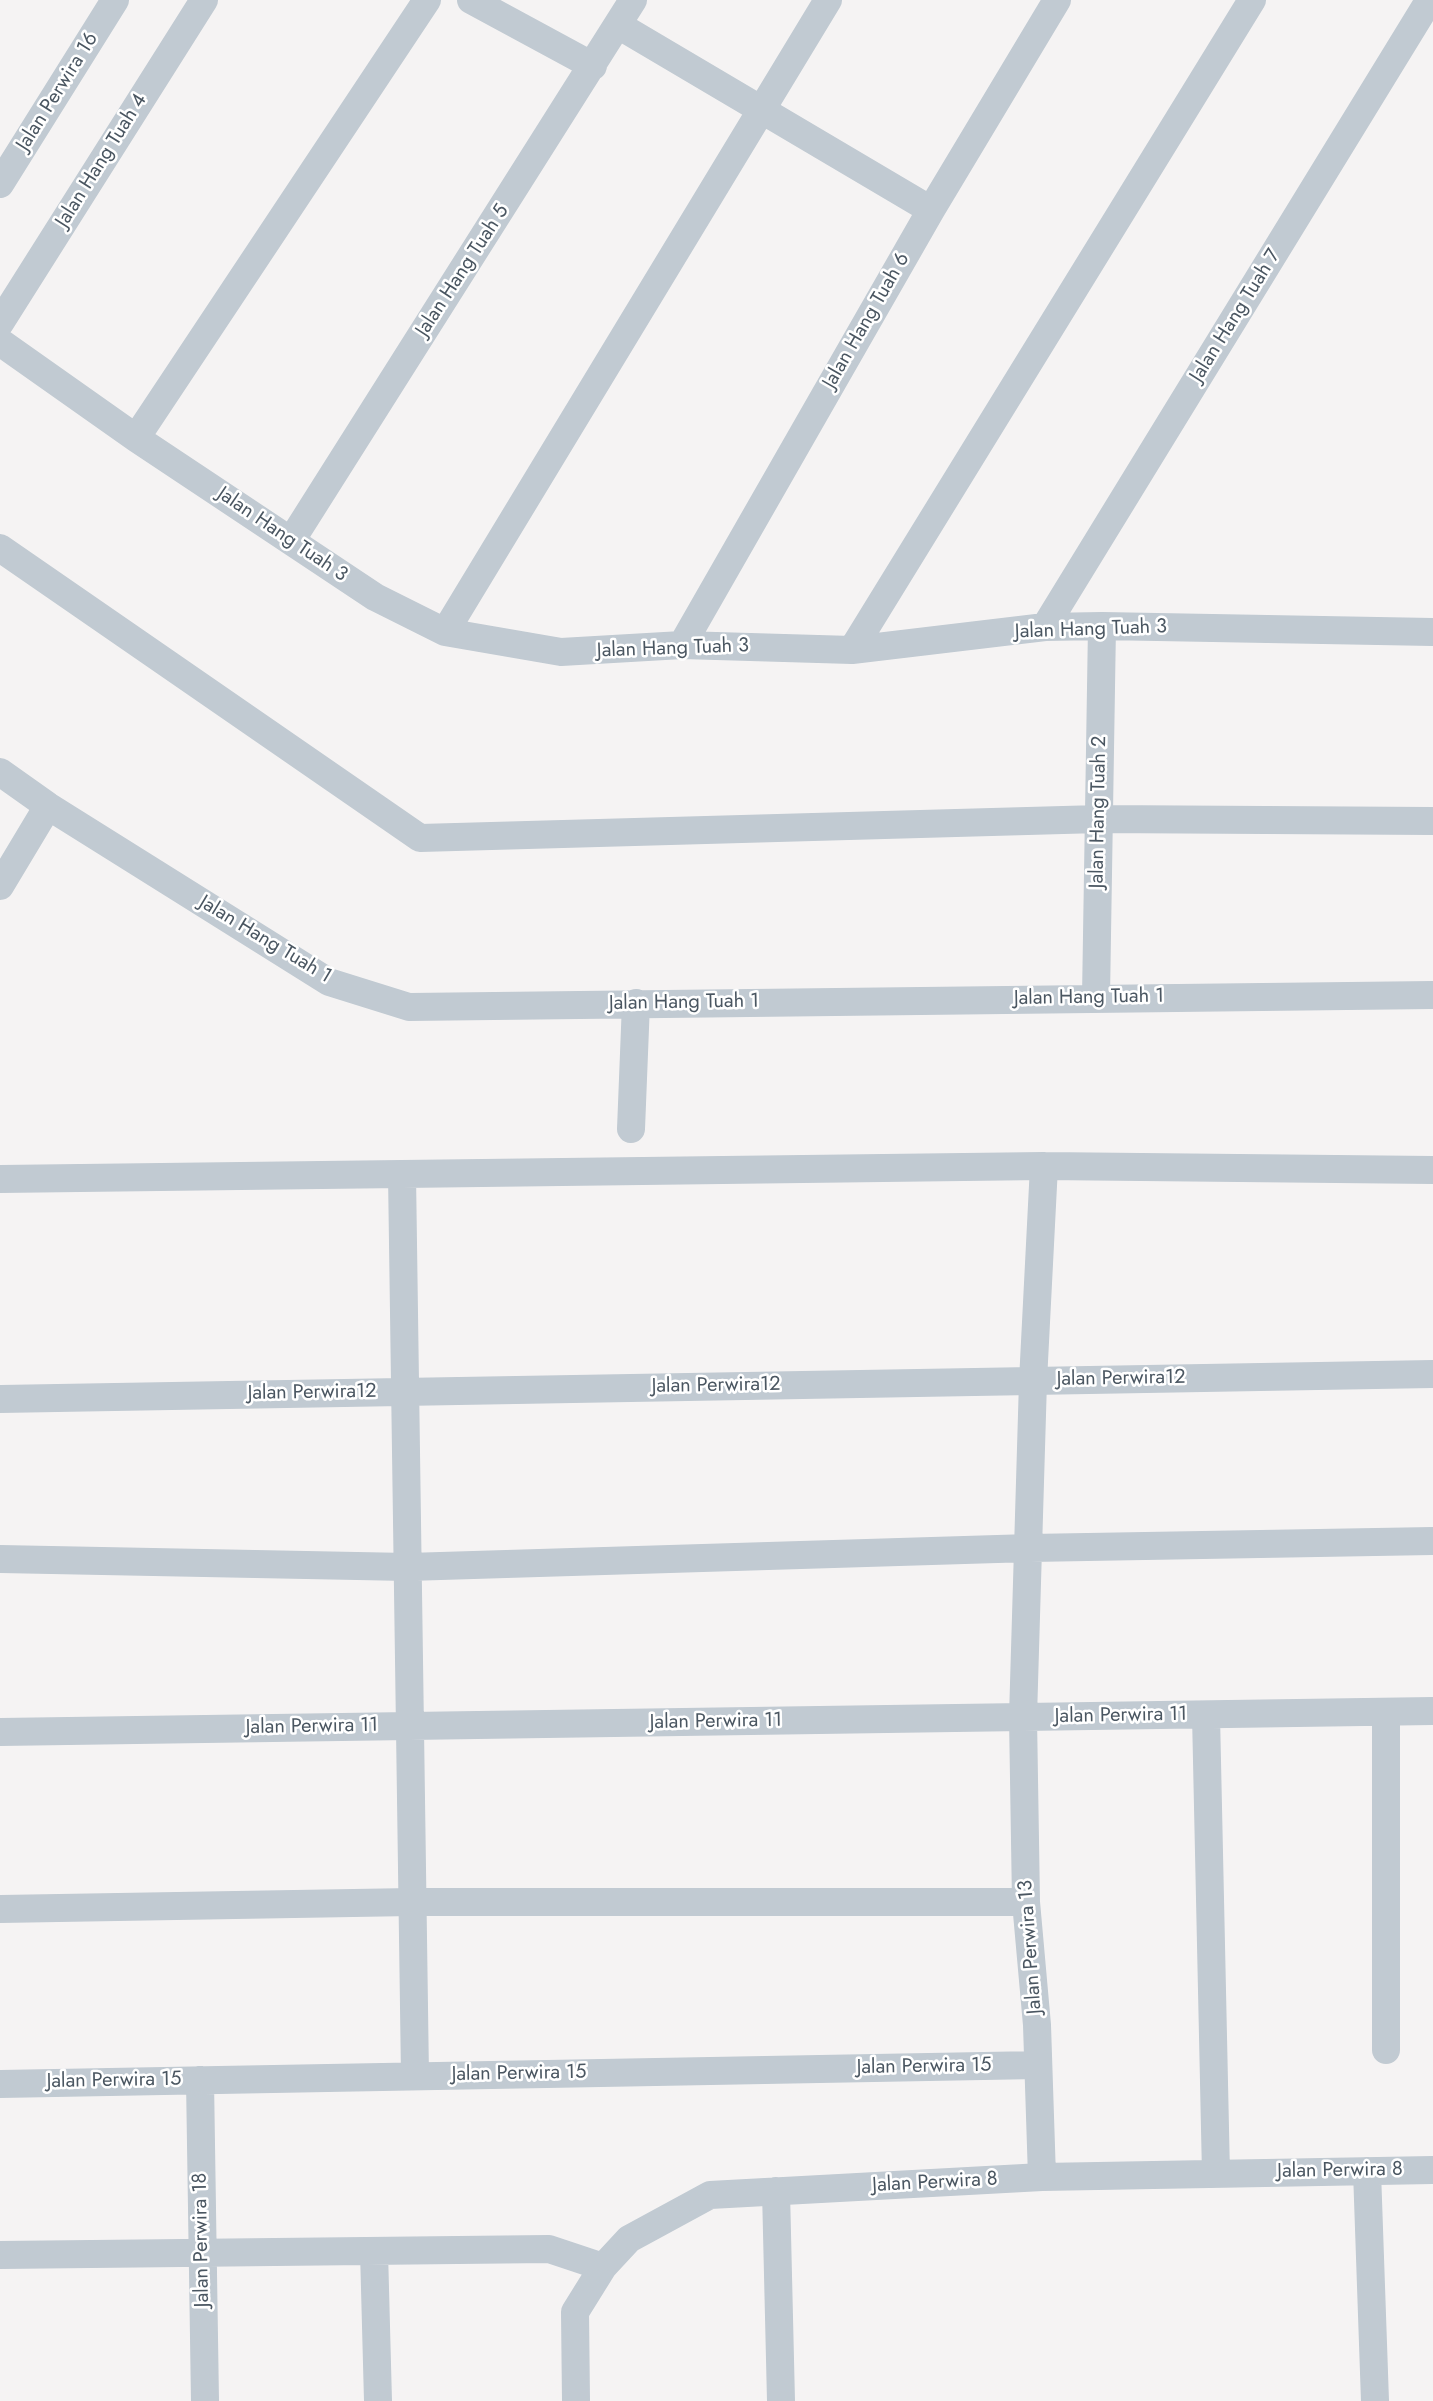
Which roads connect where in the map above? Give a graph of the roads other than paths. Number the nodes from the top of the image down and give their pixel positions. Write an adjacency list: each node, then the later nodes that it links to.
1 (115, 0): 13 (street, Jalan Perwira 16)
2 (204, 0): 15 (street, Jalan Hang Tuah 4)
3 (426, 0): 17 (street)
4 (471, 0): 11 (street)
5 (633, 0): 10 (street, Jalan Hang Tuah 5)
6 (828, 0): 12 (street)
7 (1057, 0): 14 (street, Jalan Hang Tuah 6)
8 (1252, 0): 25 (street)
9 (1427, 4): 21 (street, Jalan Hang Tuah 7)
10 (618, 26): 11 (street, Jalan Hang Tuah 5); 12 (street)
11 (593, 66): 18 (street, Jalan Hang Tuah 5)
12 (760, 110): 14 (street); 22 (street)
13 (0, 184)
14 (931, 210): 24 (street, Jalan Hang Tuah 6)
15 (0, 323)
16 (0, 342): 17 (street, Jalan Hang Tuah 3)
17 (136, 438): 18 (street, Jalan Hang Tuah 3)
18 (291, 541): 22 (street, Jalan Hang Tuah 3)
19 (0, 548): 28 (street)
20 (1102, 626): 21 (street, Jalan Hang Tuah 3); 23 (street, Jalan Hang Tuah 3); 28 (street, Jalan Hang Tuah 2)
21 (1045, 627): 25 (street, Jalan Hang Tuah 3)
22 (446, 632): 24 (street, Jalan Hang Tuah 3)
23 (1433, 632)
24 (682, 645): 25 (street, Jalan Hang Tuah 3)
25 (852, 650)
26 (0, 772): 27 (street, Jalan Hang Tuah 1)
27 (48, 806): 30 (street); 33 (street, Jalan Hang Tuah 1)
28 (1099, 819): 29 (street); 32 (street, Jalan Hang Tuah 2)
29 (1433, 821)
30 (0, 886)
31 (1433, 995): 32 (street, Jalan Hang Tuah 1)
32 (1096, 997): 33 (street, Jalan Hang Tuah 1)
33 (636, 1003): 34 (street)
34 (631, 1129)
35 (1044, 1166): 36 (street); 37 (street); 40 (street, Jalan Perwira 13)
36 (1433, 1170)
37 (402, 1174): 38 (street); 41 (street)
38 (0, 1179)
39 (1433, 1374): 40 (street, Jalan Perwira12)
40 (1033, 1381): 41 (street, Jalan Perwira12); 44 (street, Jalan Perwira 13)
41 (405, 1392): 42 (street, Jalan Perwira12); 46 (street)
42 (0, 1399)
43 (1433, 1541): 44 (street)
44 (1030, 1548): 46 (street); 50 (street, Jalan Perwira 13)
45 (0, 1559): 46 (street)
46 (408, 1567): 51 (street)
47 (1433, 1711): 48 (street, Jalan Perwira 11)
48 (1386, 1712): 49 (street, Jalan Perwira 11); 56 (street)
49 (1206, 1715): 50 (street, Jalan Perwira 11); 63 (street)
50 (1023, 1717): 51 (street, Jalan Perwira 11); 54 (street, Jalan Perwira 13)
51 (410, 1726): 52 (street, Jalan Perwira 11); 53 (street)
52 (0, 1732)
53 (412, 1902): 54 (street); 55 (street); 58 (street)
54 (1026, 1902): 57 (street, Jalan Perwira 13)
55 (0, 1909)
56 (1386, 2050)
57 (1038, 2065): 58 (street, Jalan Perwira 15); 64 (street, Jalan Perwira 13)
58 (415, 2076): 59 (street, Jalan Perwira 15)
59 (200, 2080): 60 (street, Jalan Perwira 15); 67 (street, Jalan Perwira 18)
60 (0, 2084)
61 (1433, 2170): 62 (street, Jalan Perwira 8)
62 (1367, 2171): 63 (street, Jalan Perwira 8); 74 (street)
63 (1216, 2174): 64 (street, Jalan Perwira 8)
64 (1042, 2177): 65 (street, Jalan Perwira 8)
65 (776, 2191): 69 (street, Jalan Perwira 8); 73 (street)
66 (374, 2251): 67 (street); 69 (street); 71 (street)
67 (203, 2253): 68 (street); 70 (street, Jalan Perwira 18)
68 (0, 2255)
69 (602, 2267): 72 (street, Jalan Perwira 8)
70 (205, 2401)
71 (378, 2401)
72 (576, 2401)
73 (781, 2401)
74 (1375, 2401)

